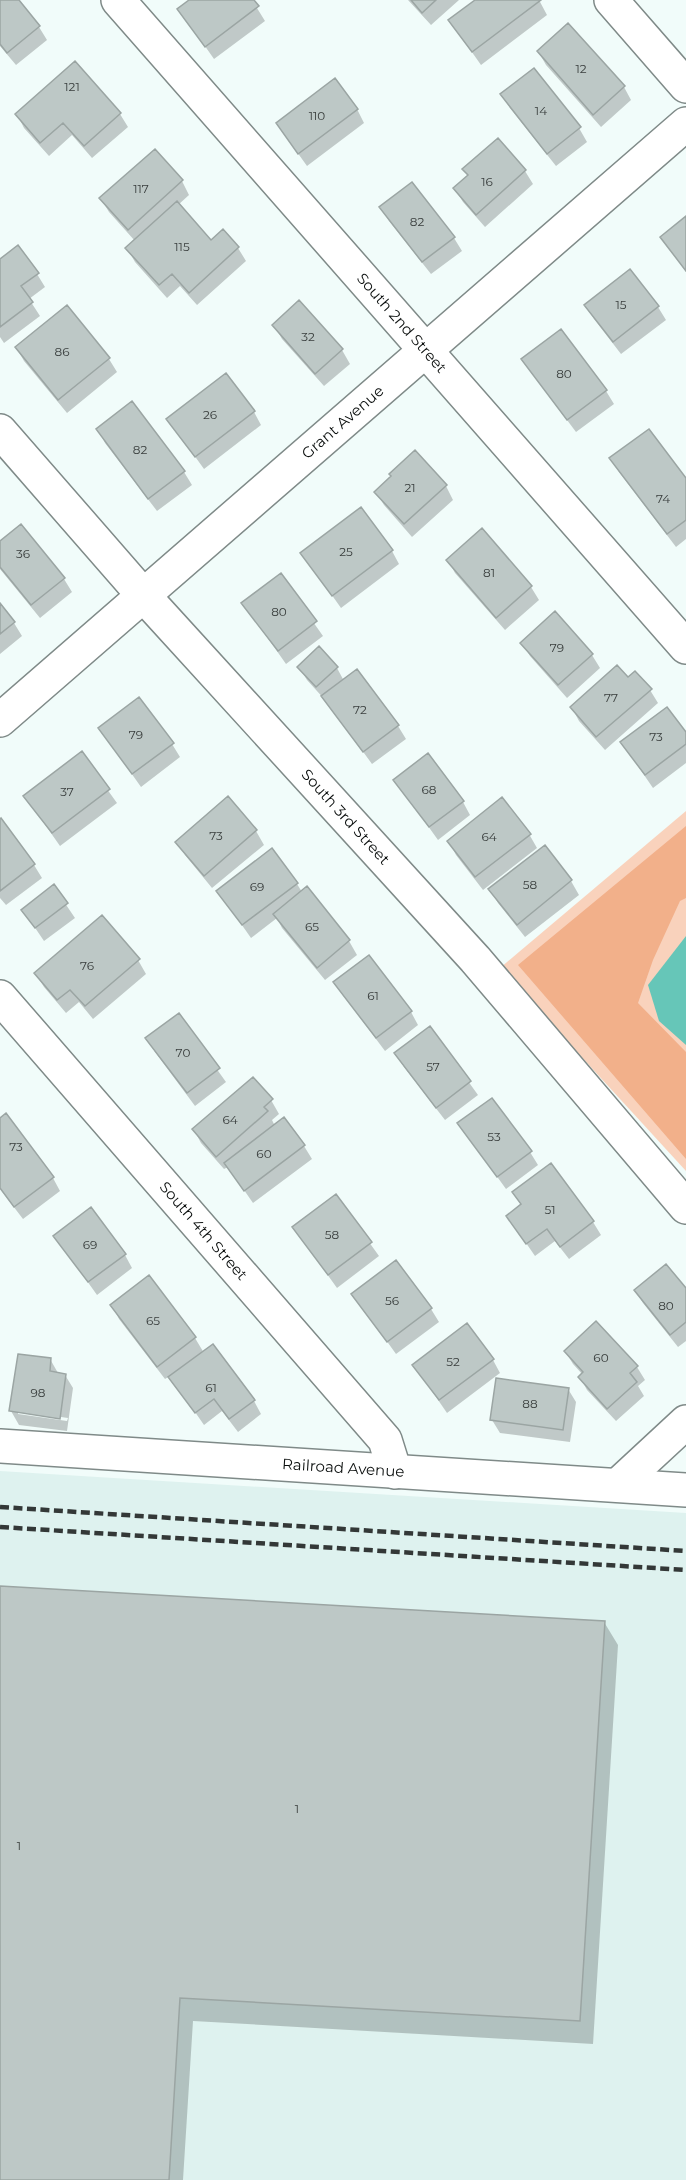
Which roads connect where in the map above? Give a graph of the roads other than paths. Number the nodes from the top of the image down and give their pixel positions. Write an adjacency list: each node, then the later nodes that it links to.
1 (118, 0): 5 (street, South 2nd Street)
2 (611, 0): 3 (street)
3 (686, 86)
4 (686, 124): 5 (street, Grant Avenue)
5 (425, 351): 7 (street, Grant Avenue); 8 (street, South 2nd Street)
6 (0, 431): 7 (street, South 3rd Street)
7 (143, 596): 9 (street, Grant Avenue); 11 (street, South 3rd Street)
8 (686, 647)
9 (0, 720)
10 (0, 997): 14 (street, South 4th Street)
11 (686, 1207)
12 (686, 1422): 15 (street)
13 (0, 1446): 14 (street, Railroad Avenue)
14 (395, 1472): 15 (street, Railroad Avenue)
15 (618, 1485): 16 (street, Railroad Avenue)
16 (686, 1490)

